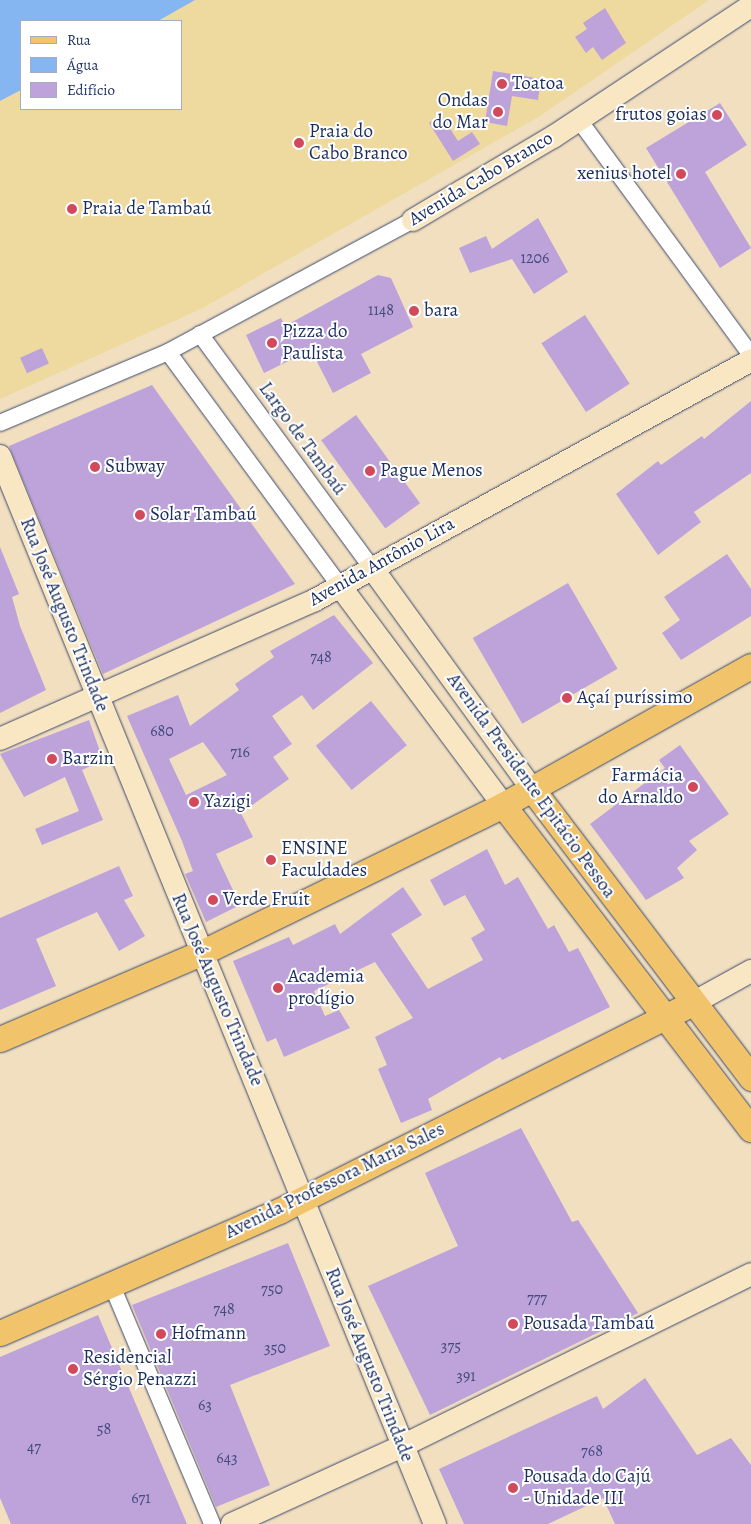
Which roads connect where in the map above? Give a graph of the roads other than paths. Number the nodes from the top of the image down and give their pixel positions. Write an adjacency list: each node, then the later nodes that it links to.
1 (751, 6): 2 (main road, Avenida Cabo Branco)
2 (579, 120): 3 (main road, Avenida Cabo Branco); 6 (street)
3 (414, 220): 4 (street, Avenida Cabo Branco)
4 (200, 334): 5 (street, Avenida Cabo Branco); 10 (street, Largo de Tambaú)
5 (168, 352): 8 (street, Avenida Cabo Branco); 11 (street)
6 (751, 355)
7 (751, 360): 10 (main road, Avenida Antônio Lira)
8 (0, 423)
9 (0, 456): 13 (main road, Rua José Augusto Trindade)
10 (372, 568): 11 (main road, Avenida Antônio Lira); 15 (main road, Avenida Presidente Epitácio Pessoa)
11 (340, 586): 13 (main road, Avenida Antônio Lira); 16 (main road, Avenida Presidente Epitácio Pessoa)
12 (751, 666): 15 (main road)
13 (96, 697): 14 (main road, Avenida Antônio Lira); 17 (main road, Rua José Augusto Trindade)
14 (0, 739)
15 (532, 789): 16 (main road); 19 (main road, Avenida Presidente Epitácio Pessoa)
16 (503, 805): 17 (main road); 20 (main road, Avenida Presidente Epitácio Pessoa)
17 (201, 953): 21 (main road); 24 (main road, Rua José Augusto Trindade)
18 (751, 971): 19 (main road)
19 (693, 1003): 20 (main road); 22 (main road, Avenida Presidente Epitácio Pessoa)
20 (665, 1018): 23 (main road, Avenida Presidente Epitácio Pessoa); 24 (main road, Avenida Professora Maria Sales)
21 (0, 1039)
22 (751, 1078)
23 (751, 1129)
24 (303, 1199): 26 (main road, Avenida Professora Maria Sales); 28 (main road, Rua José Augusto Trindade)
25 (751, 1274): 28 (main road)
26 (113, 1288): 27 (main road, Avenida Professora Maria Sales); 29 (street)
27 (0, 1333)
28 (402, 1446): 30 (main road); 31 (main road, Rua José Augusto Trindade)
29 (212, 1524)
30 (232, 1524)
31 (435, 1524)

